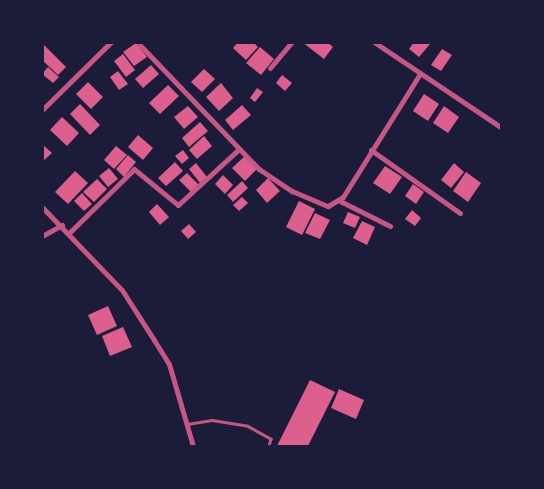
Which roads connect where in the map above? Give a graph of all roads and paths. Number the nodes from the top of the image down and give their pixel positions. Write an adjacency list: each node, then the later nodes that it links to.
1 (111, 42): 7 (street)
2 (137, 42): 9 (street)
3 (292, 42): 5 (street)
4 (374, 42): 6 (street)
5 (270, 68)
6 (420, 74): 8 (street); 10 (street)
7 (42, 110)
8 (502, 128)
9 (239, 150): 11 (street); 16 (street)
10 (371, 150): 11 (street); 13 (street)
11 (340, 201): 15 (street)
12 (42, 207): 14 (street)
13 (460, 213)
14 (62, 225): 16 (street); 17 (street)
15 (390, 226)
16 (70, 232): 18 (street)
17 (42, 236)
18 (187, 424): 19 (street); 20 (lane)
19 (193, 446)
20 (269, 446)

